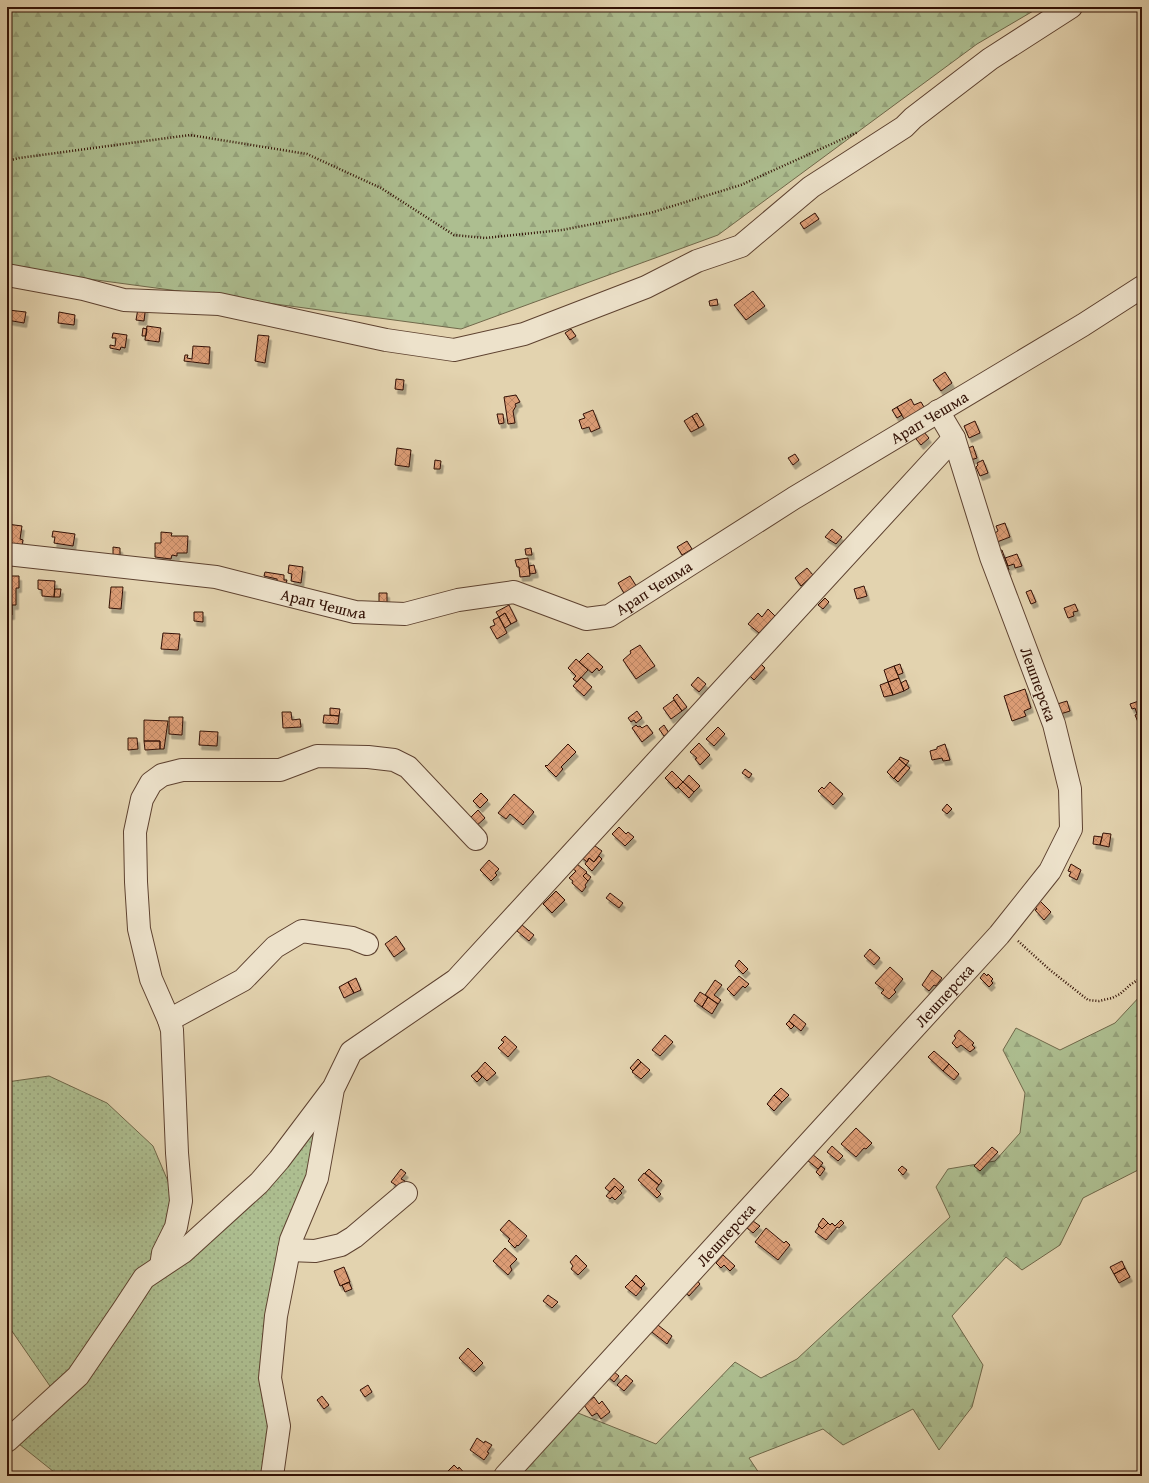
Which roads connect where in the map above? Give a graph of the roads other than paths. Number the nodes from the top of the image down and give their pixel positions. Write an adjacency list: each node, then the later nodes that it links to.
1 (1071, 7): 2 (street)
2 (7, 275)
3 (1142, 288): 4 (street, Арап Чешма)
4 (938, 411): 5 (street, Лешперска); 6 (street, Арап Чешма)
5 (954, 438): 10 (street); 16 (street, Лешперска)
6 (7, 554)
7 (476, 839): 9 (street)
8 (367, 944): 9 (street)
9 (169, 1020): 13 (street)
10 (333, 1089): 12 (street); 13 (street)
11 (406, 1193): 12 (street)
12 (288, 1250): 15 (street)
13 (161, 1266): 14 (street)
14 (7, 1441)
15 (272, 1476)
16 (505, 1476)

